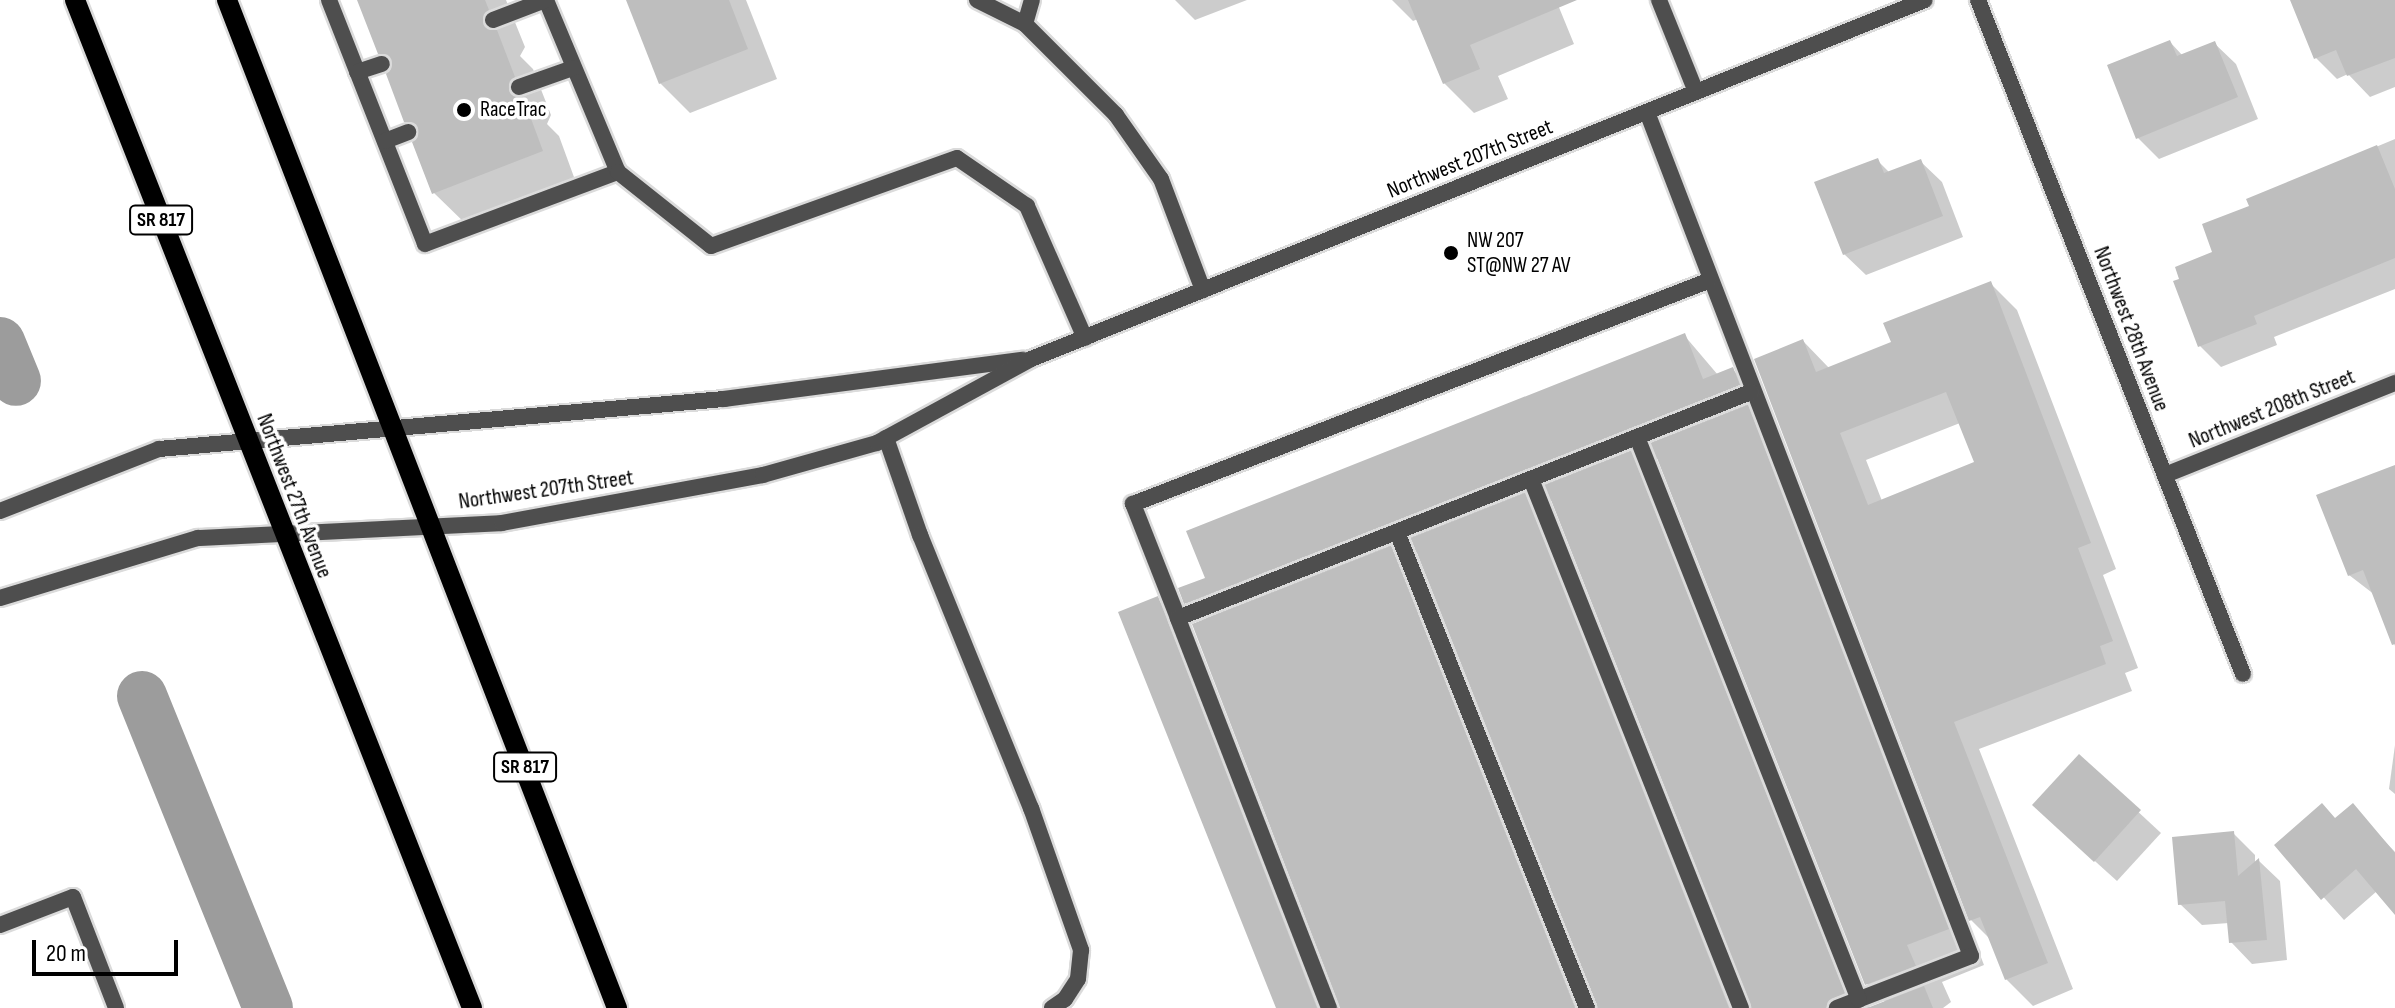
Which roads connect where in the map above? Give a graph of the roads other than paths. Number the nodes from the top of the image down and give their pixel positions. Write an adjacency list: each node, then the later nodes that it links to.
1 (75, 0): 30 (main road, Northwest 27th Avenue / SR 817)
2 (227, 0): 27 (main road, SR 817)
3 (545, 0): 10 (street); 13 (street)
4 (977, 0): 11 (street)
5 (1032, 0): 11 (street)
6 (1659, 0): 16 (street)
7 (1925, 0): 16 (street, Northwest 207th Street)
8 (1978, 0): 31 (street, Northwest 28th Avenue)
9 (333, 1): 14 (street)
10 (493, 20)
11 (1025, 24): 22 (street)
12 (382, 64): 14 (street)
13 (573, 68): 15 (street); 20 (street)
14 (357, 72): 19 (street)
15 (519, 87)
16 (1696, 92): 17 (street, Northwest 207th Street)
17 (1647, 112): 21 (street); 22 (street, Northwest 207th Street)
18 (408, 132): 19 (street)
19 (385, 141): 20 (street)
20 (618, 172): 23 (street)
21 (1708, 281): 26 (street); 38 (street)
22 (1203, 290): 23 (street, Northwest 207th Street)
23 (1085, 338): 24 (street, Northwest 207th Street)
24 (1031, 359): 27 (street, Northwest 207th Street); 29 (street, Northwest 207th Street)
25 (2395, 383): 31 (street, Northwest 208th Street)
26 (1751, 392): 28 (street); 41 (street)
27 (394, 428): 30 (street, Northwest 207th Street); 34 (main road, SR 817)
28 (1637, 437): 32 (street); 41 (street)
29 (886, 438): 34 (street, Northwest 207th Street); 45 (street)
30 (247, 441): 33 (street, Northwest 207th Street); 35 (main road, Northwest 27th Avenue / SR 817)
31 (2165, 475): 39 (street, Northwest 28th Avenue)
32 (1531, 479): 36 (street); 48 (street)
33 (0, 511)
34 (432, 526): 35 (street, Northwest 207th Street); 44 (main road, SR 817)
35 (283, 532): 37 (street, Northwest 207th Street); 43 (main road, Northwest 27th Avenue / SR 817)
36 (1397, 532): 38 (street); 47 (street)
37 (0, 598)
38 (1178, 618): 46 (street)
39 (2243, 674)
40 (0, 925): 42 (street)
41 (1859, 1000): 49 (street)
42 (116, 1008)
43 (472, 1008)
44 (617, 1008)
45 (1052, 1008)
46 (1329, 1008)
47 (1587, 1008)
48 (1741, 1008)
49 (1837, 1008)

